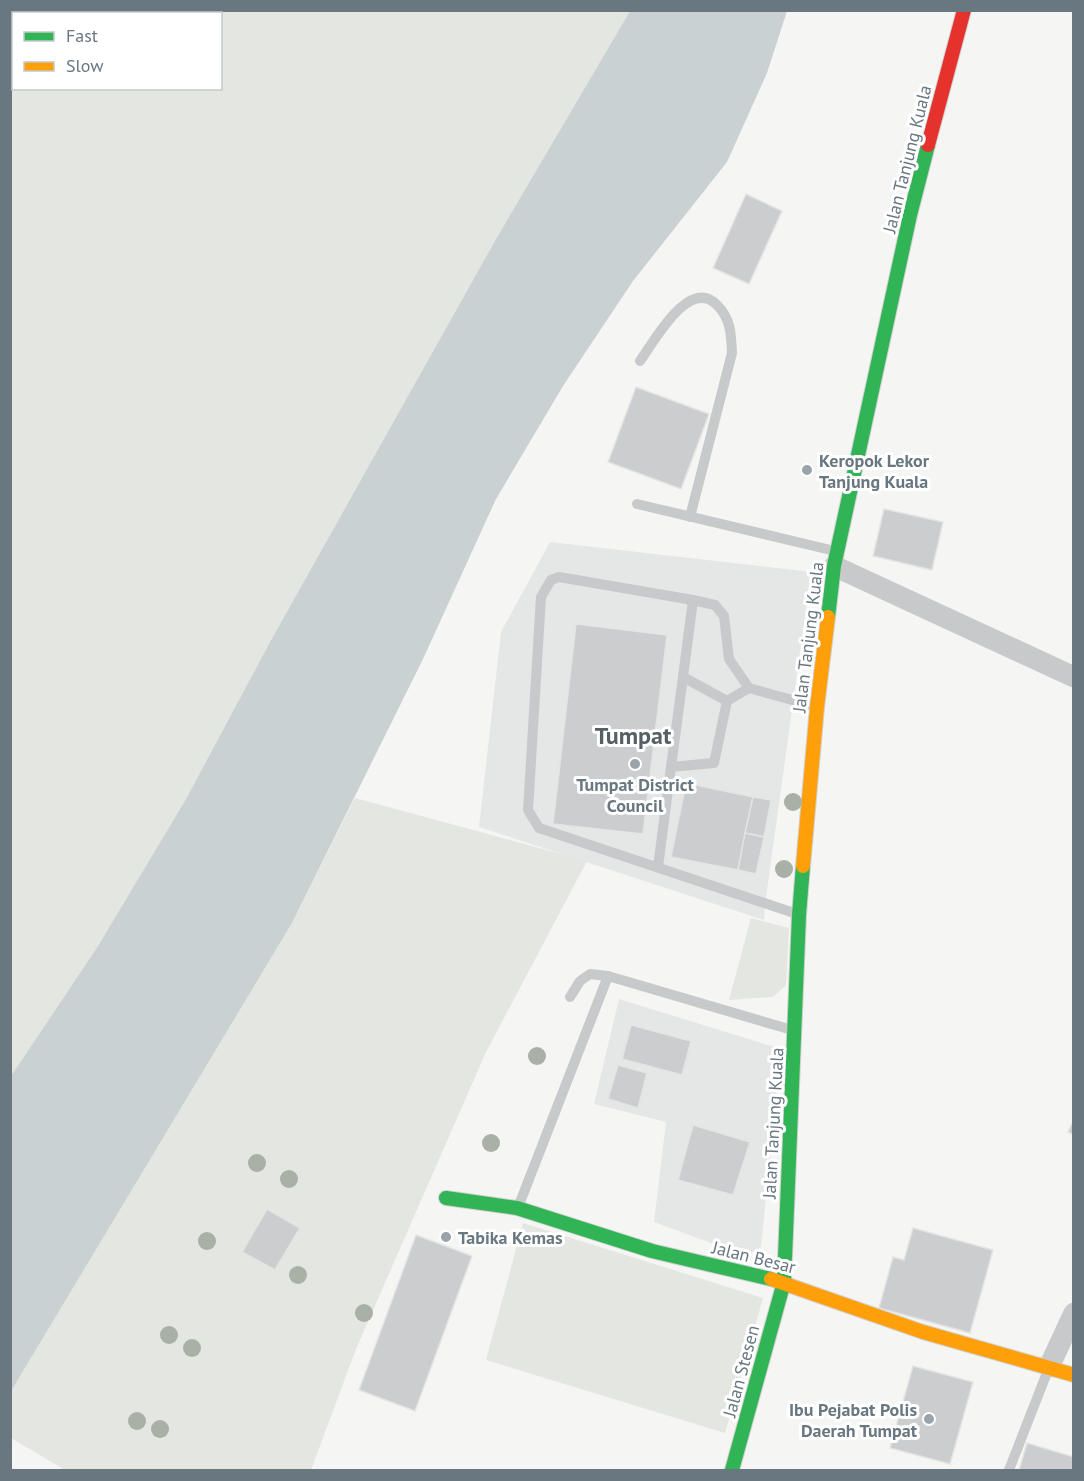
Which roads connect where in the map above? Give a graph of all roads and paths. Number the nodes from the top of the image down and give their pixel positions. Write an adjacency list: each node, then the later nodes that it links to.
1 (964, 10): 5 (street, Jalan Tanjung Kuala)
2 (640, 361): 4 (lane)
3 (637, 504): 4 (lane)
4 (690, 517): 5 (lane)
5 (836, 559): 8 (street); 11 (street, Jalan Tanjung Kuala)
6 (693, 600): 7 (lane); 9 (lane); 13 (lane)
7 (683, 677): 10 (lane); 12 (lane)
8 (1074, 677)
9 (749, 688): 10 (lane); 11 (lane)
10 (727, 701): 12 (lane)
11 (818, 707): 14 (street, Jalan Tanjung Kuala)
12 (671, 767): 13 (lane)
13 (658, 867): 14 (lane)
14 (799, 915): 17 (street, Jalan Tanjung Kuala)
15 (608, 976): 16 (lane); 17 (lane); 19 (lane)
16 (570, 997)
17 (795, 1031): 20 (street, Jalan Tanjung Kuala)
18 (446, 1198): 19 (street, Jalan Besar)
19 (517, 1208): 20 (street, Jalan Besar)
20 (784, 1281): 22 (street, Jalan Besar); 24 (street, Jalan Stesen)
21 (1074, 1313): 22 (street)
22 (1049, 1367): 23 (street, Jalan Besar); 25 (lane)
23 (1074, 1375)
24 (732, 1470)
25 (1009, 1470)

